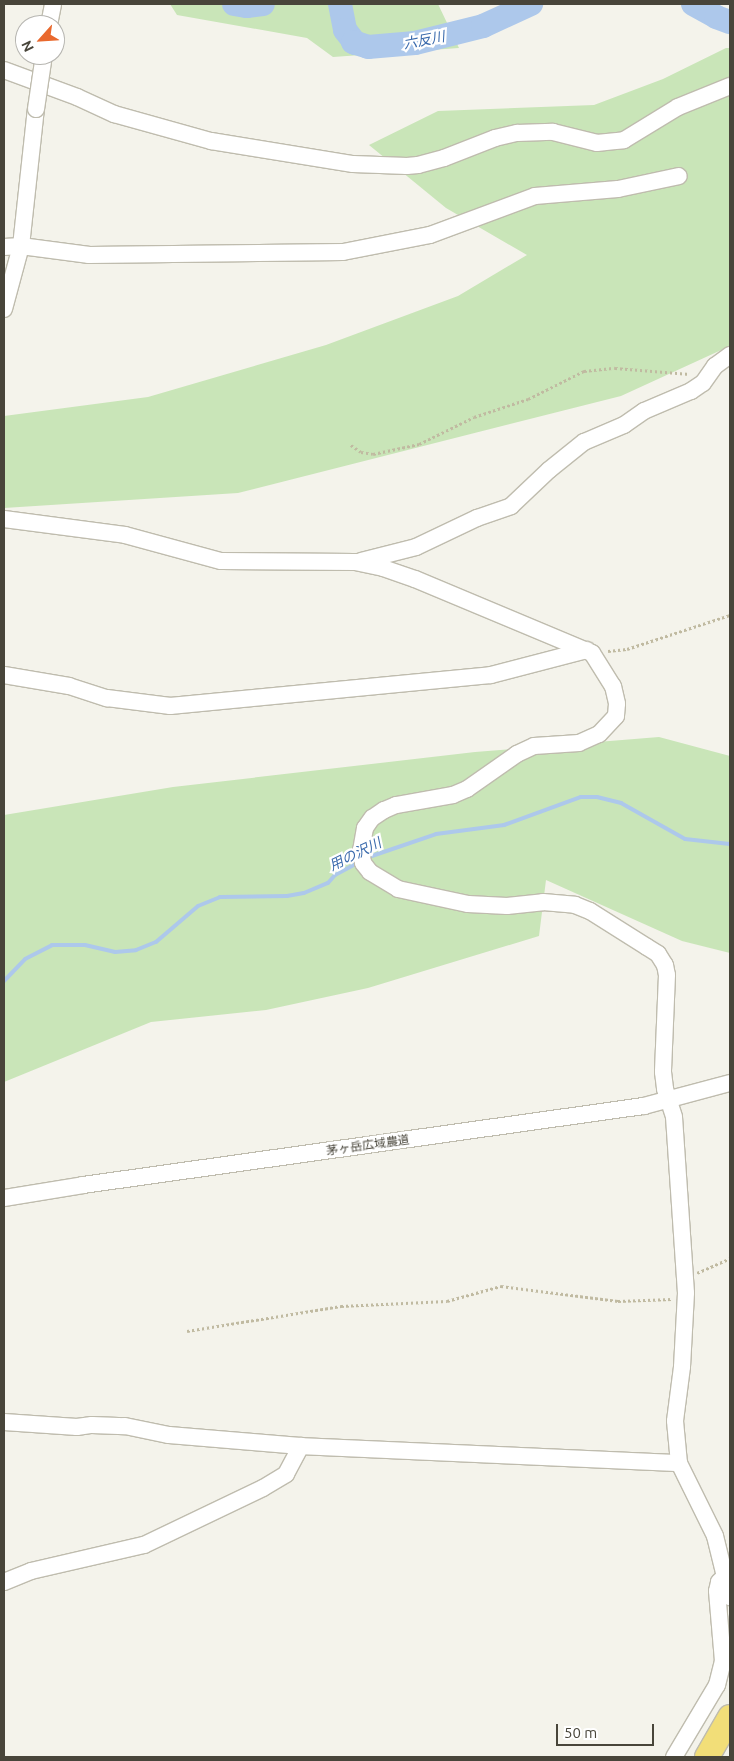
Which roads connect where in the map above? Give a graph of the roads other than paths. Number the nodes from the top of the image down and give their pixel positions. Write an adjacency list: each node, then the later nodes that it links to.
1 (43, 65): 5 (street, bridge)
2 (4, 70): 3 (street)
3 (730, 86)
4 (679, 176): 5 (street)
5 (21, 246): 6 (street); 7 (street)
6 (4, 247)
7 (4, 309)
8 (730, 355): 10 (street)
9 (4, 519): 10 (street)
10 (355, 562): 11 (street)
11 (589, 651): 12 (street); 14 (street)
12 (4, 675)
13 (730, 1083): 14 (street, 茅ヶ岳広域農道)
14 (670, 1100): 15 (street, 茅ヶ岳広域農道); 18 (street)
15 (4, 1198)
16 (4, 1422): 17 (street)
17 (301, 1446): 18 (street); 20 (street)
18 (679, 1463): 19 (street)
19 (727, 1577): 21 (street); 23 (street)
20 (4, 1582)
21 (730, 1597)
22 (730, 1717): 24 (highway)
23 (674, 1757)
24 (706, 1757)

